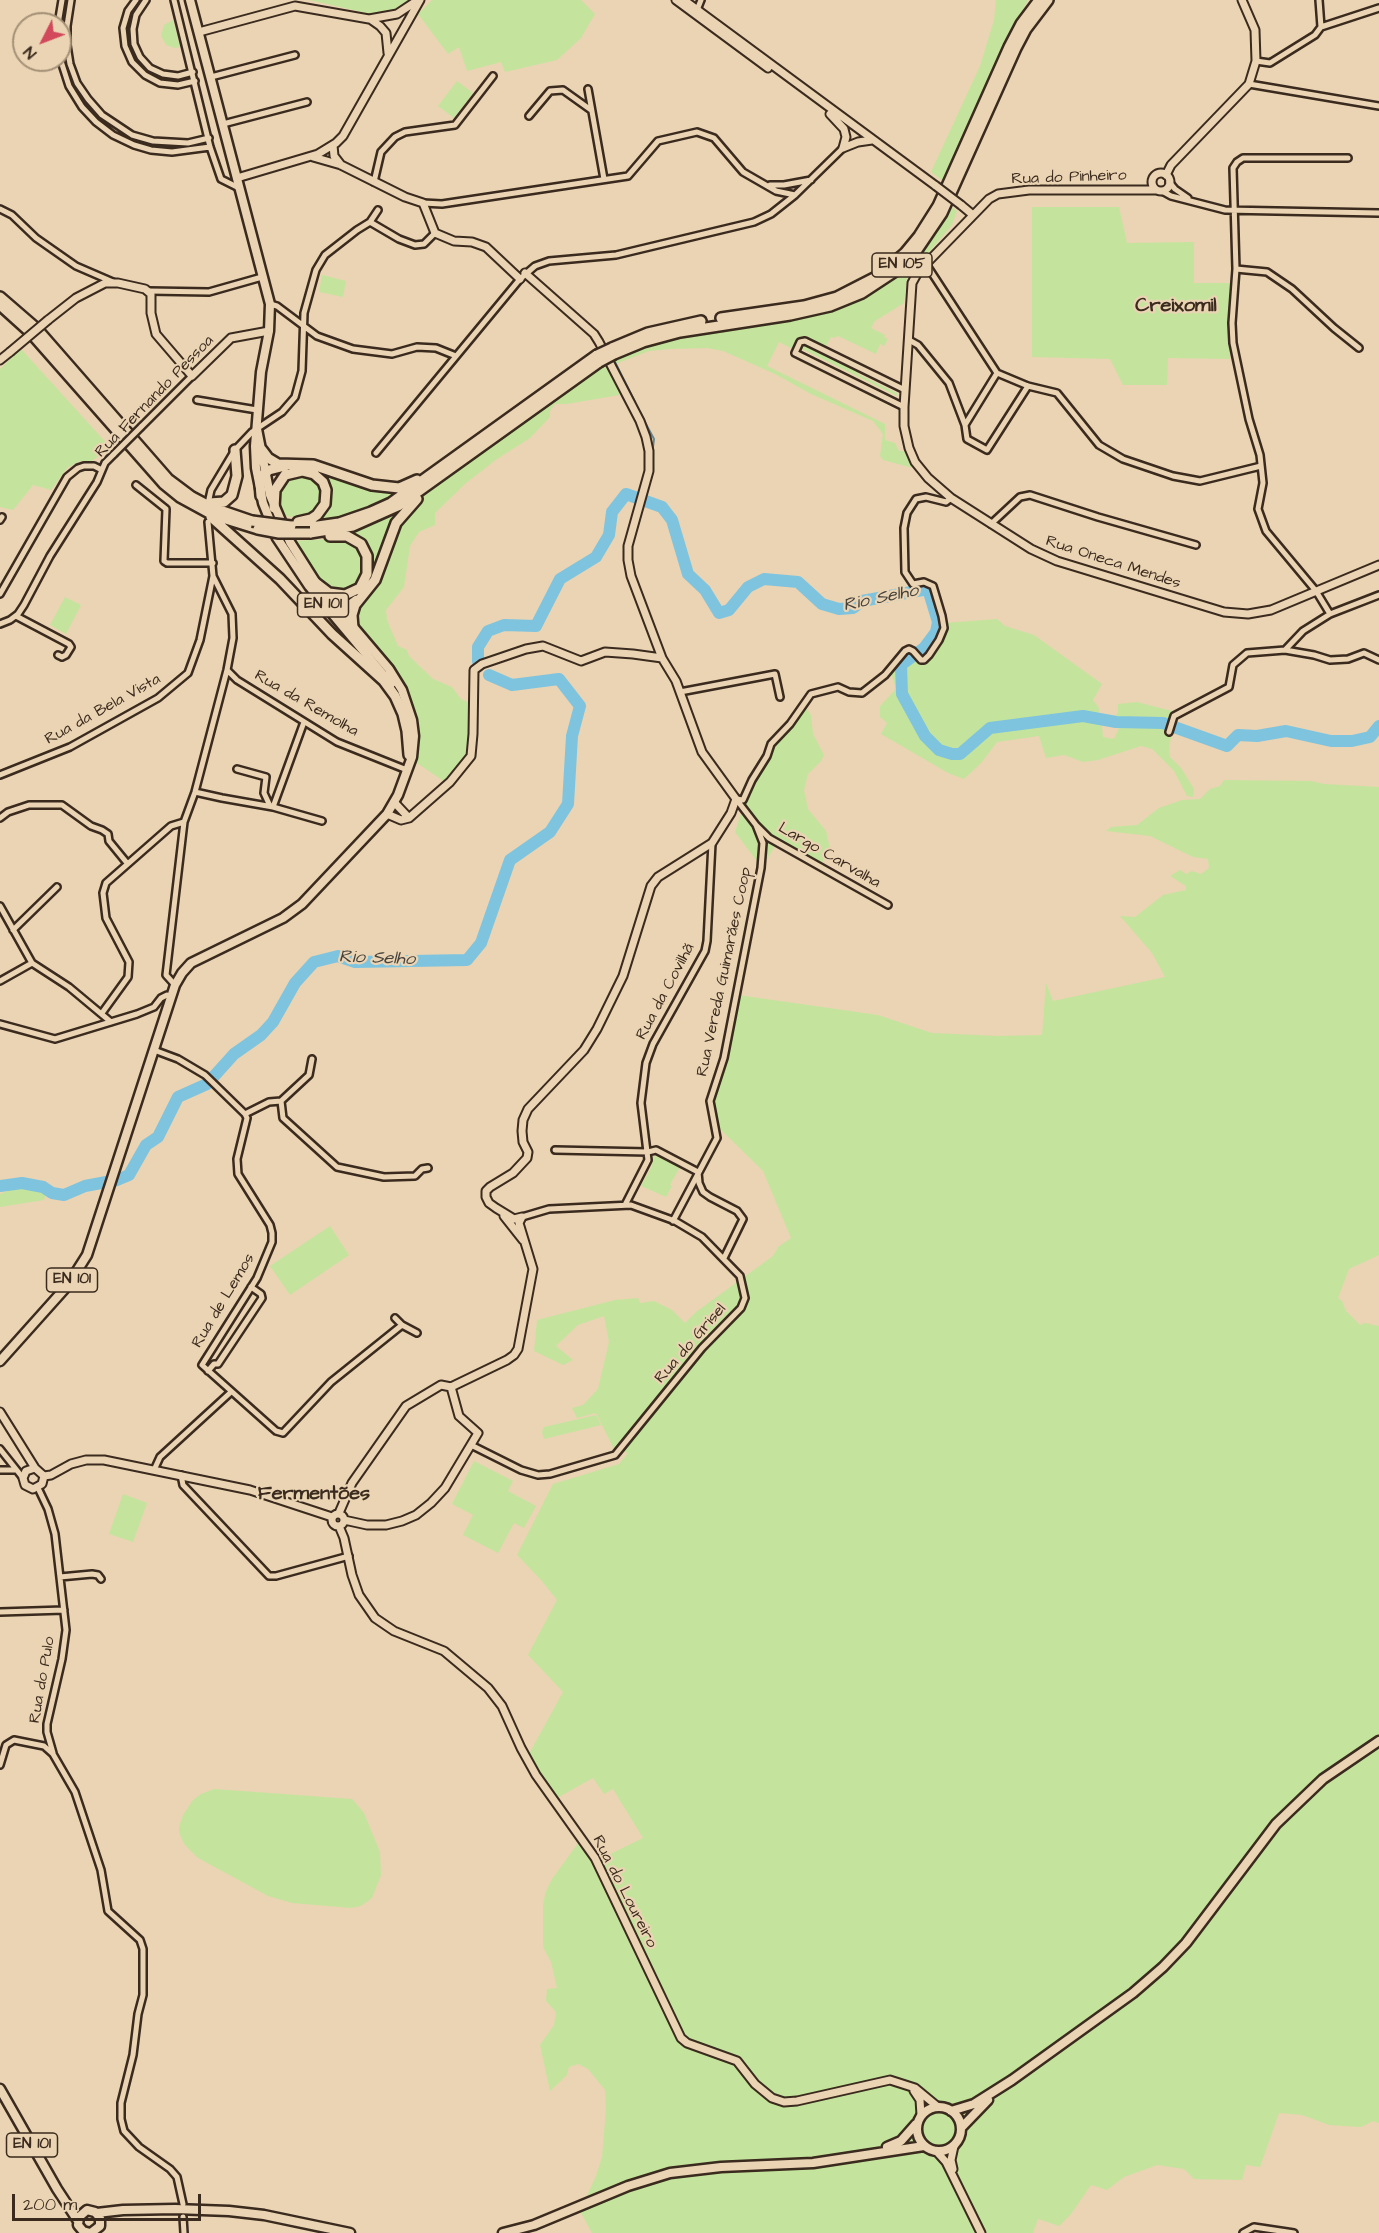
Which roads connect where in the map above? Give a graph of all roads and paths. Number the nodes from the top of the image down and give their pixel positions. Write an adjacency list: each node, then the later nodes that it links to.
1 (136, 0): 21 (street)
2 (146, 0): 20 (street)
3 (174, 0): 27 (street)
4 (190, 0): 19 (main road, EN 101)
5 (419, 0): 17 (street); 23 (street)
6 (676, 0): 41 (street)
7 (684, 0): 16 (street)
8 (700, 0): 16 (street)
9 (1039, 0): 87 (highway, EN 105)
10 (1048, 0): 87 (highway, EN 105)
11 (1242, 0): 24 (street)
12 (1319, 0): 18 (street)
13 (62, 1): 14 (street)
14 (71, 2)
15 (1379, 8): 18 (street)
16 (697, 10): 40 (street)
17 (369, 19): 19 (street); 23 (street)
18 (1321, 27): 24 (street)
19 (199, 32): 29 (main road, EN 101)
20 (134, 44): 21 (street); 27 (street)
21 (125, 46): 30 (street)
22 (295, 55): 29 (street)
23 (388, 56): 46 (street)
24 (1256, 61): 31 (street)
25 (72, 69): 36 (street)
26 (63, 72): 38 (street)
27 (193, 72): 30 (street)
28 (493, 76): 58 (street)
29 (211, 77): 39 (main road, EN 101)
30 (195, 81): 42 (street)
31 (1249, 84): 34 (street); 55 (street)
32 (588, 89): 35 (street)
33 (307, 102): 39 (street)
34 (1379, 105)
35 (591, 110): 37 (street); 56 (street)
36 (102, 115): 38 (street); 44 (street)
37 (529, 116)
38 (96, 122): 49 (street)
39 (223, 124): 53 (main road, EN 101)
40 (858, 129): 41 (street); 43 (street); 45 (street)
41 (846, 135): 45 (street); 48 (street)
42 (208, 138): 44 (street); 47 (street)
43 (872, 140): 45 (street); 71 (street, bridge)
44 (153, 141): 49 (street)
45 (856, 142): 48 (street)
46 (333, 145): 50 (street); 52 (street)
47 (210, 147): 49 (street); 61 (street)
48 (843, 148): 57 (street)
49 (151, 150)
50 (311, 156): 52 (street); 53 (street)
51 (1348, 158): 69 (street)
52 (341, 165): 58 (street)
53 (237, 178): 61 (main road, EN 101)
54 (1153, 178): 55 (street); 62 (street, Rua do Pinheiro); 63 (street)
55 (1168, 178): 63 (street); 65 (street)
56 (604, 179): 59 (street); 66 (street)
57 (811, 180): 60 (street); 64 (street)
58 (374, 182): 66 (street)
59 (768, 185): 60 (street); 64 (street)
60 (784, 185): 64 (street)
61 (240, 188): 76 (main road, EN 101)
62 (1137, 189): 63 (street, Rua do Pinheiro); 71 (street, Rua do Pinheiro)
63 (1159, 190): 65 (street)
64 (795, 195): 77 (street)
65 (1190, 199): 69 (street)
66 (423, 203): 73 (street)
67 (0, 209): 78 (street)
68 (378, 210): 72 (street)
69 (1234, 210): 70 (street); 75 (street)
70 (1379, 213)
71 (973, 214): 74 (street, Rua Oneca Mendes)
72 (370, 222): 73 (street); 83 (street)
73 (435, 233): 77 (street)
74 (926, 264): 85 (street, Rua Oneca Mendes); 90 (street)
75 (1236, 269): 86 (street); 103 (street)
76 (262, 276): 79 (street); 81 (main road, EN 101)
77 (522, 276): 88 (street); 134 (street)
78 (115, 282): 79 (street); 89 (street, bridge)
79 (149, 291): 91 (street)
80 (0, 297): 110 (highway)
81 (270, 304): 83 (street); 84 (main road, EN 101)
82 (0, 305): 110 (highway)
83 (304, 327): 88 (street); 98 (street)
84 (268, 331): 91 (street, Rua Fernando Pessoa); 96 (main road, EN 101)
85 (909, 340): 93 (street, Rua Oneca Mendes); 97 (street)
86 (1359, 348)
87 (613, 351): 106 (highway, EN 105, bridge)
88 (456, 356): 101 (street)
89 (0, 360)
90 (997, 373): 92 (street); 97 (street)
91 (192, 376): 104 (street, Rua Fernando Pessoa, bridge)
92 (1028, 386): 97 (street); 103 (street)
93 (905, 390): 95 (street, Rua Oneca Mendes); 95 (street)
94 (197, 400): 96 (street)
95 (904, 407): 109 (street, Rua Oneca Mendes)
96 (257, 410): 98 (main road, EN 101)
97 (965, 425)
98 (257, 429): 99 (street); 100 (main road, EN 101); 108 (main road, EN 101)
99 (235, 450): 110 (street); 110 (highway)
100 (262, 450): 102 (highway); 105 (main road, EN 101)
101 (376, 453)
102 (293, 465): 105 (highway); 106 (highway)
103 (1261, 466): 122 (street)
104 (102, 470): 124 (street); 129 (street, Rua Fernando Pessoa)
105 (265, 472): 108 (highway); 111 (main road, EN 101)
106 (435, 475): 116 (highway); 123 (highway)
107 (136, 485): 118 (street)
108 (261, 496): 126 (main road, EN 101)
109 (951, 498): 113 (street, Rua Oneca Mendes); 146 (street)
110 (204, 503): 114 (highway); 141 (highway)
111 (274, 508): 115 (highway); 121 (main road, EN 101)
112 (208, 522): 118 (street, Rua da Bela Vista)
113 (991, 524): 117 (street); 122 (street, Rua Oneca Mendes)
114 (255, 525): 115 (highway, bridge); 116 (highway, bridge)
115 (291, 526): 116 (highway)
116 (309, 530): 121 (highway)
117 (1196, 544)
118 (213, 563): 120 (street, Rua da Bela Vista)
119 (1379, 565): 122 (street, Rua Oneca Mendes)
120 (213, 576): 136 (street); 144 (street, Rua da Bela Vista)
121 (316, 583): 127 (main road, EN 101)
122 (1316, 591): 128 (street)
123 (365, 592): 127 (highway); 131 (highway)
124 (0, 594)
125 (1379, 595): 128 (street)
126 (321, 602): 127 (highway); 141 (main road, EN 101)
127 (340, 612): 131 (main road, EN 101)
128 (1330, 614): 132 (street)
129 (16, 616): 130 (street); 133 (street)
130 (0, 624)
131 (353, 628): 143 (main road, EN 101)
132 (1285, 650): 135 (street); 140 (street)
133 (58, 655)
134 (662, 658): 137 (street); 151 (street)
135 (1379, 660)
136 (227, 670): 139 (street, Rua da Remolha); 145 (street)
137 (680, 692): 138 (street); 146 (street)
138 (780, 697)
139 (304, 722): 143 (street, Rua da Remolha); 148 (street)
140 (1169, 732)
141 (409, 755): 143 (main road, EN 101)
142 (237, 769): 148 (street)
143 (407, 770): 147 (main road, EN 101)
144 (0, 775)
145 (195, 792): 148 (street); 153 (street)
146 (736, 799): 154 (street, Largo Carvalha); 155 (street)
147 (394, 802): 149 (main road, EN 101); 151 (street)
148 (272, 806): 152 (street)
149 (387, 814): 151 (street); 163 (main road, EN 101)
150 (0, 818): 156 (street)
151 (409, 818)
152 (322, 821)
153 (184, 822): 156 (street); 163 (street)
154 (756, 825): 158 (street, Largo Carvalha); 175 (street, Rua Vereda Guimarães Coop)
155 (712, 843): 173 (street, Rua da Covilhã); 177 (street)
156 (127, 863): 165 (street)
157 (57, 887): 160 (street)
158 (888, 905)
159 (0, 906): 160 (street)
160 (13, 930): 161 (street)
161 (32, 963): 162 (street); 165 (street)
162 (0, 981)
163 (175, 985): 164 (main road, EN 101)
164 (171, 997): 166 (street); 168 (main road, EN 101)
165 (102, 1013): 166 (street)
166 (111, 1022): 167 (street)
167 (0, 1024)
168 (154, 1050): 171 (street); 186 (main road, EN 101)
169 (312, 1059): 170 (street)
170 (281, 1101): 171 (street); 174 (street)
171 (246, 1116): 182 (street, Rua de Lemos)
172 (555, 1150): 173 (street)
173 (648, 1152): 175 (street); 176 (street)
174 (428, 1168)
175 (698, 1172): 179 (street, Rua Vereda Guimarães Coop); 181 (street)
176 (625, 1205): 178 (street, Rua do Grisel); 179 (street, Rua do Grisel)
177 (502, 1213): 178 (street, Rua do Grisel); 180 (street)
178 (522, 1217): 180 (street)
179 (673, 1221): 181 (street, Rua do Grisel)
180 (526, 1244): 189 (street)
181 (724, 1258): 192 (street, Rua do Grisel)
182 (251, 1287): 188 (street, Rua de Lemos); 188 (street)
183 (395, 1318): 184 (street)
184 (402, 1325): 185 (street); 190 (street)
185 (417, 1333)
186 (4, 1353): 187 (main road, EN 101)
187 (0, 1361)
188 (208, 1371): 190 (street)
189 (451, 1387): 192 (street); 202 (street)
190 (231, 1392): 197 (street)
191 (0, 1412): 194 (street)
192 (471, 1445): 203 (street)
193 (0, 1449): 196 (street)
194 (35, 1468): 199 (street); 200 (street)
195 (0, 1470): 196 (street)
196 (15, 1470): 200 (street)
197 (154, 1470): 198 (street); 199 (street)
198 (180, 1475): 202 (street); 204 (street)
199 (44, 1476): 201 (street)
200 (23, 1478): 201 (street)
201 (38, 1488): 205 (street, Rua do Pulo)
202 (335, 1515): 203 (street); 203 (street)
203 (342, 1523): 204 (street, Rua do Loureiro)
204 (349, 1556): 213 (street, Rua do Loureiro)
205 (60, 1576): 206 (street); 207 (street, Rua do Pulo)
206 (101, 1579)
207 (64, 1610): 208 (street); 210 (street, Rua do Pulo)
208 (0, 1612)
209 (1379, 1740): 212 (main road)
210 (53, 1754): 211 (street); 226 (street, Rua do Pulo)
211 (0, 1765)
212 (1012, 2080): 216 (main road); 219 (main road)
213 (908, 2085): 215 (street); 217 (street)
214 (0, 2089): 225 (main road, EN 101)
215 (938, 2107): 216 (main road); 217 (main road)
216 (951, 2111): 219 (main road)
217 (921, 2115): 218 (main road)
218 (916, 2124): 220 (main road); 223 (main road)
219 (961, 2128): 221 (main road)
220 (924, 2146): 222 (main road); 223 (main road)
221 (954, 2146): 222 (main road); 224 (street)
222 (937, 2152): 224 (street)
223 (873, 2154): 235 (main road)
224 (954, 2177): 236 (street)
225 (66, 2200): 227 (main road); 231 (main road)
226 (183, 2204)
227 (87, 2210): 229 (main road); 231 (main road)
228 (117, 2212): 229 (main road); 232 (main road); 234 (main road)
229 (97, 2213): 232 (main road)
230 (183, 2217): 233 (street)
231 (78, 2221): 232 (main road)
232 (93, 2231)
233 (183, 2233)
234 (350, 2233)
235 (503, 2233)
236 (981, 2233)
237 (1243, 2233): 238 (street)
238 (1294, 2233)

